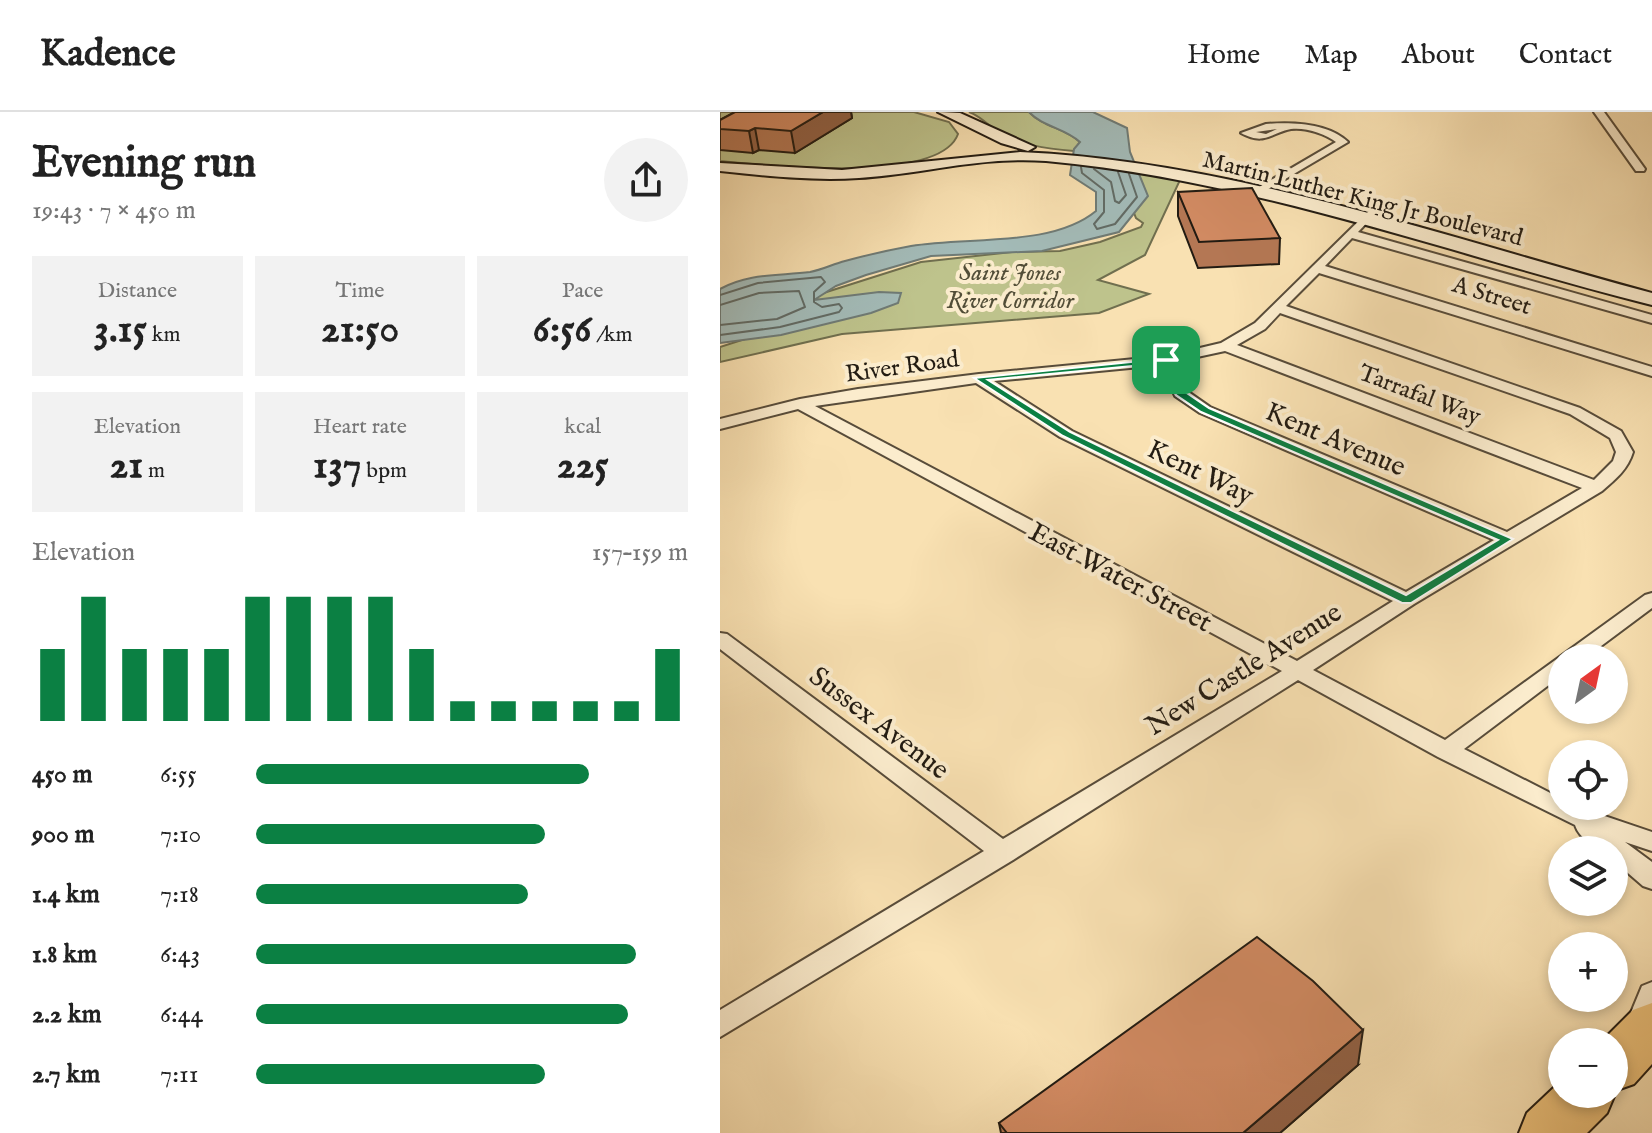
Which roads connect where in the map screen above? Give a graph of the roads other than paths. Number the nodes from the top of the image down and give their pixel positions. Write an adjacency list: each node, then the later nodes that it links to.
1 (944, 112): 4 (street, Martin Luther King Jr Boulevard)
2 (1599, 112): 8 (street)
3 (1285, 129): 9 (street)
4 (968, 136): 5 (street, Martin Luther King Jr Boulevard); 6 (street)
5 (1068, 156): 6 (street, Martin Luther King Jr Boulevard); 9 (street, Martin Luther King Jr Boulevard)
6 (919, 165): 7 (street)
7 (720, 167)
8 (1640, 169)
9 (1263, 189): 10 (street, Martin Luther King Jr Boulevard)
10 (1367, 215): 11 (street, River Road); 13 (street, Martin Luther King Jr Boulevard); 14 (street, Martin Luther King Jr Boulevard)
11 (1350, 234): 12 (street, River Road); 16 (street)
12 (1317, 268): 15 (street, River Road); 19 (street, A Street)
13 (1652, 287)
14 (1652, 299)
15 (1278, 308): 17 (street, River Road); 23 (street, New Castle Avenue)
16 (1652, 319)
17 (1226, 346): 18 (street, River Road); 23 (street, Tarrafal Way)
18 (1166, 360): 20 (street, River Road); 24 (street, Kent Avenue)
19 (1652, 372)
20 (979, 378): 21 (street, River Road); 26 (street, Kent Way)
21 (800, 404): 22 (street, River Road); 29 (street, East Water Street)
22 (720, 424)
23 (1596, 487): 24 (street, New Castle Avenue)
24 (1507, 539): 26 (street, New Castle Avenue)
25 (1652, 599): 28 (street)
26 (1407, 600): 29 (street, New Castle Avenue)
27 (720, 639): 36 (street, Sussex Avenue)
28 (1590, 644)
29 (1297, 671): 31 (street, East Water Street); 36 (street, New Castle Avenue)
30 (1548, 675): 31 (street)
31 (1446, 751): 32 (street, East Water Street)
32 (1548, 803)
33 (1578, 820): 37 (street, East Water Street)
34 (1588, 820): 35 (street, East Water Street)
35 (1652, 842)
36 (1004, 853): 39 (street, New Castle Avenue)
37 (1652, 879)
38 (1652, 994): 40 (street)
39 (720, 1025)
40 (1632, 1048)
41 (1573, 1108): 42 (highway)
42 (1548, 1133)

